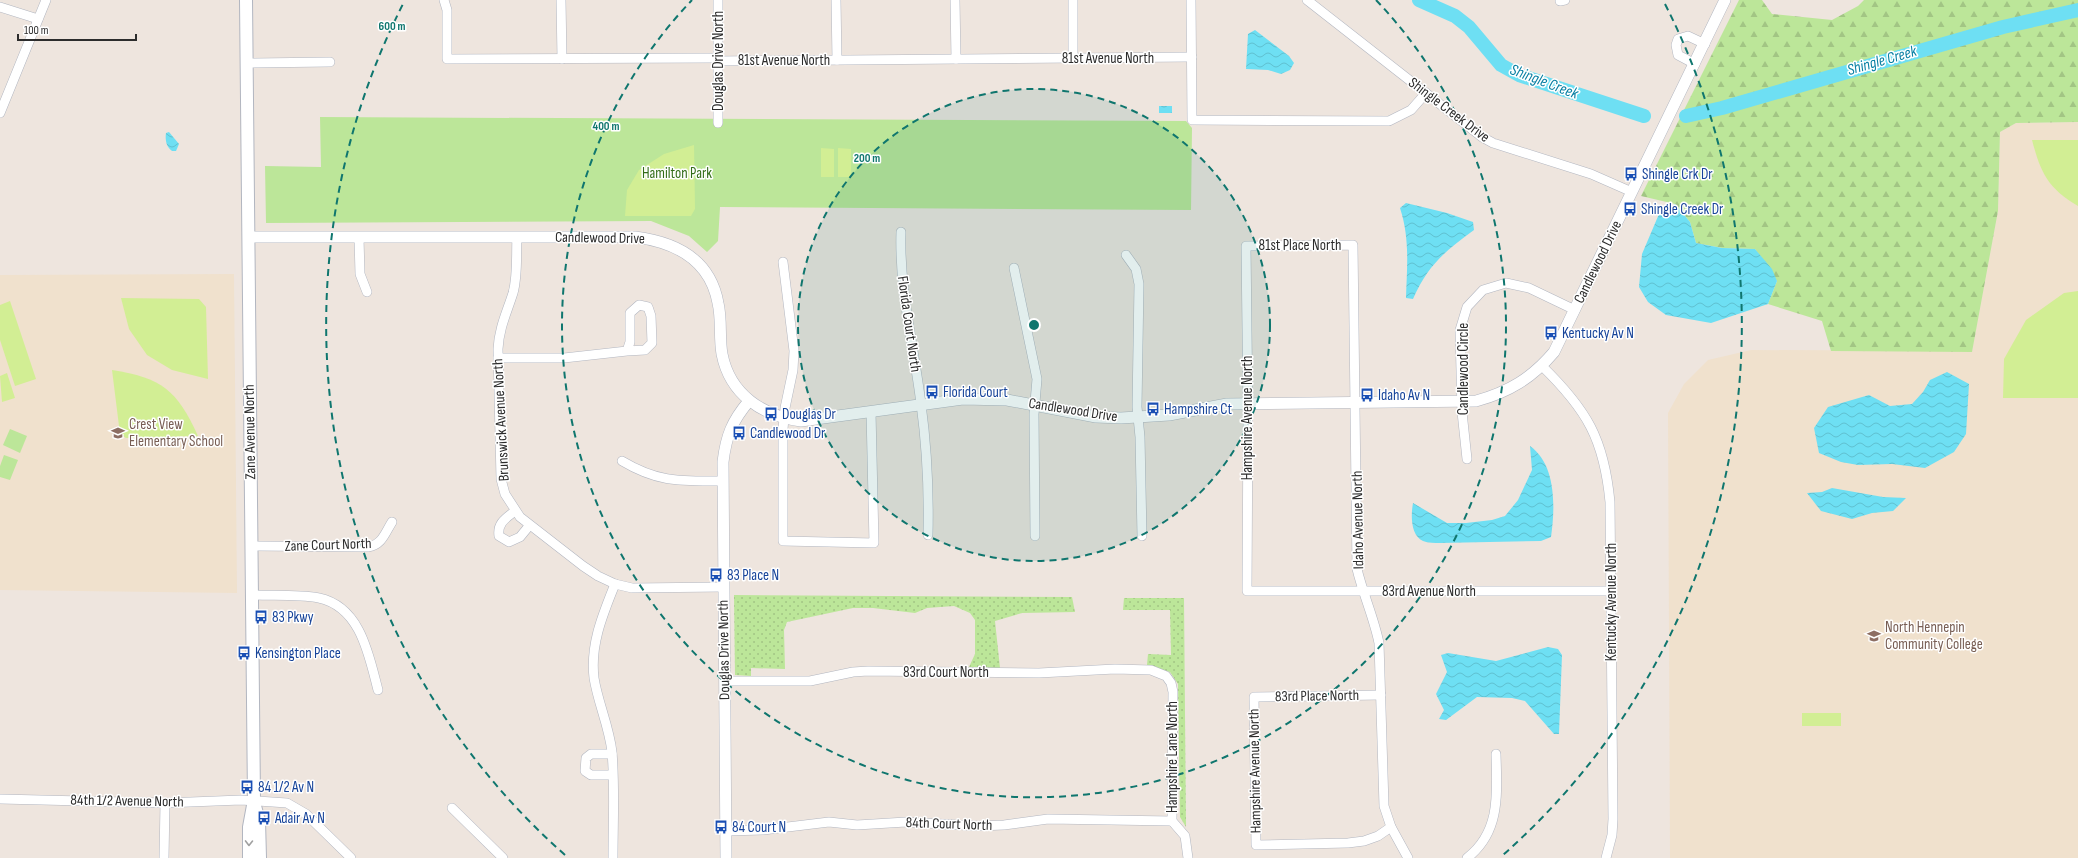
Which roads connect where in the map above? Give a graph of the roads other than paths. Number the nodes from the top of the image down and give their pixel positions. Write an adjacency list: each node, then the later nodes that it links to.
1 (46, 0): 13 (street)
2 (246, 0): 22 (main road, Zane Avenue North)
3 (444, 0): 17 (street, 81st Avenue North)
4 (561, 0): 17 (street)
5 (718, 0): 19 (street, Douglas Drive North)
6 (836, 0): 20 (street)
7 (955, 0): 18 (street)
8 (1073, 0): 16 (street)
9 (1191, 0): 15 (street)
10 (1307, 0): 24 (street, Shingle Creek Drive)
11 (1725, 0): 14 (street, Candlewood Drive)
12 (0, 7): 13 (street)
13 (38, 19): 25 (street)
14 (1705, 44): 23 (street, Candlewood Drive); 23 (street)
15 (1192, 57): 16 (street, 81st Avenue North); 24 (street)
16 (1073, 58): 18 (street, 81st Avenue North)
17 (562, 59): 19 (street, 81st Avenue North)
18 (956, 59): 20 (street, 81st Avenue North)
19 (718, 60): 20 (street, 81st Avenue North); 26 (street, Douglas Drive North)
20 (837, 60)
21 (330, 62): 22 (street)
22 (247, 63): 29 (main road, Zane Avenue North)
23 (1695, 64): 27 (street, Candlewood Drive)
24 (1426, 93): 27 (street, Shingle Creek Drive)
25 (0, 113)
26 (718, 123)
27 (1632, 192): 38 (street, Candlewood Drive)
28 (901, 232): 45 (street, Florida Court North)
29 (249, 237): 31 (street, Candlewood Drive); 60 (main road, Zane Avenue North)
30 (517, 237): 31 (street, Candlewood Drive); 40 (street, Brunswick Avenue North); 42 (street, Candlewood Drive)
31 (359, 238): 37 (street)
32 (1353, 245): 33 (street, 81st Place North); 44 (street, Idaho Avenue North)
33 (1246, 246): 46 (street, Hampshire Avenue North)
34 (1126, 255): 49 (street)
35 (783, 262): 50 (street)
36 (1014, 268): 47 (street)
37 (367, 292)
38 (1575, 310): 41 (street, Candlewood Drive); 43 (street, Candlewood Circle)
39 (627, 351): 39 (street); 40 (street)
40 (498, 358): 54 (street, Brunswick Avenue North)
41 (1542, 366): 43 (street, Candlewood Drive); 65 (street, Kentucky Avenue North)
42 (749, 401): 50 (street, Candlewood Drive); 53 (street, Douglas Drive North)
43 (1461, 402): 44 (street, Candlewood Drive); 51 (street, Candlewood Circle)
44 (1357, 403): 46 (street, Candlewood Drive); 64 (street, Idaho Avenue North)
45 (921, 404): 47 (street, Candlewood Drive); 48 (street, Candlewood Drive); 57 (street, Florida Court North)
46 (1248, 404): 49 (street, Candlewood Drive); 63 (street, Hampshire Avenue North)
47 (1034, 405): 49 (street, Candlewood Drive); 58 (street)
48 (871, 412): 50 (street, Candlewood Drive); 50 (street)
49 (1138, 418): 59 (street)
50 (784, 419)
51 (1467, 459)
52 (622, 461): 53 (street)
53 (722, 481): 62 (street, Douglas Drive North)
54 (515, 511): 56 (street, Brunswick Avenue North); 56 (street)
55 (392, 522): 60 (street, Zane Court North)
56 (529, 526): 61 (street, Brunswick Avenue North)
57 (928, 535)
58 (1035, 536)
59 (1142, 536)
60 (252, 546): 66 (main road, Zane Avenue North)
61 (615, 584): 62 (street); 72 (street)
62 (724, 587): 68 (street, Douglas Drive North)
63 (1247, 591): 64 (street, 83rd Avenue North)
64 (1364, 591): 65 (street, 83rd Avenue North); 70 (street, Idaho Avenue North)
65 (1611, 591): 92 (street, Kentucky Avenue North)
66 (252, 595): 69 (street); 76 (main road, Zane Avenue North)
67 (1166, 676): 68 (street, 83rd Court North); 79 (street, Hampshire Lane North)
68 (725, 681): 81 (street, Douglas Drive North)
69 (378, 690)
70 (1381, 695): 71 (street, 83rd Place North); 80 (street, Idaho Avenue North)
71 (1254, 697): 80 (street, Hampshire Avenue North)
72 (612, 754): 74 (street); 74 (street)
73 (1496, 754): 91 (street)
74 (612, 775): 87 (street)
75 (0, 799): 77 (street, 84th 1/2 Avenue North)
76 (254, 800): 77 (street, 84th 1/2 Avenue North); 83 (main road, Zane Avenue North, one-way to 83); 84 (main road, Zane Avenue North); 85 (street, 84th 1/2 Avenue North)
77 (164, 803): 82 (street)
78 (452, 808): 86 (street)
79 (1172, 821): 81 (street, 84th Court North); 89 (street, Hampshire Lane North)
80 (1391, 828): 90 (street, Idaho Avenue North)
81 (726, 831): 88 (street, Douglas Drive North)
82 (164, 858)
83 (249, 858)
84 (260, 858)
85 (351, 858)
86 (503, 858)
87 (613, 858)
88 (726, 858)
89 (1188, 858)
90 (1408, 858)
91 (1467, 858)
92 (1606, 858)

